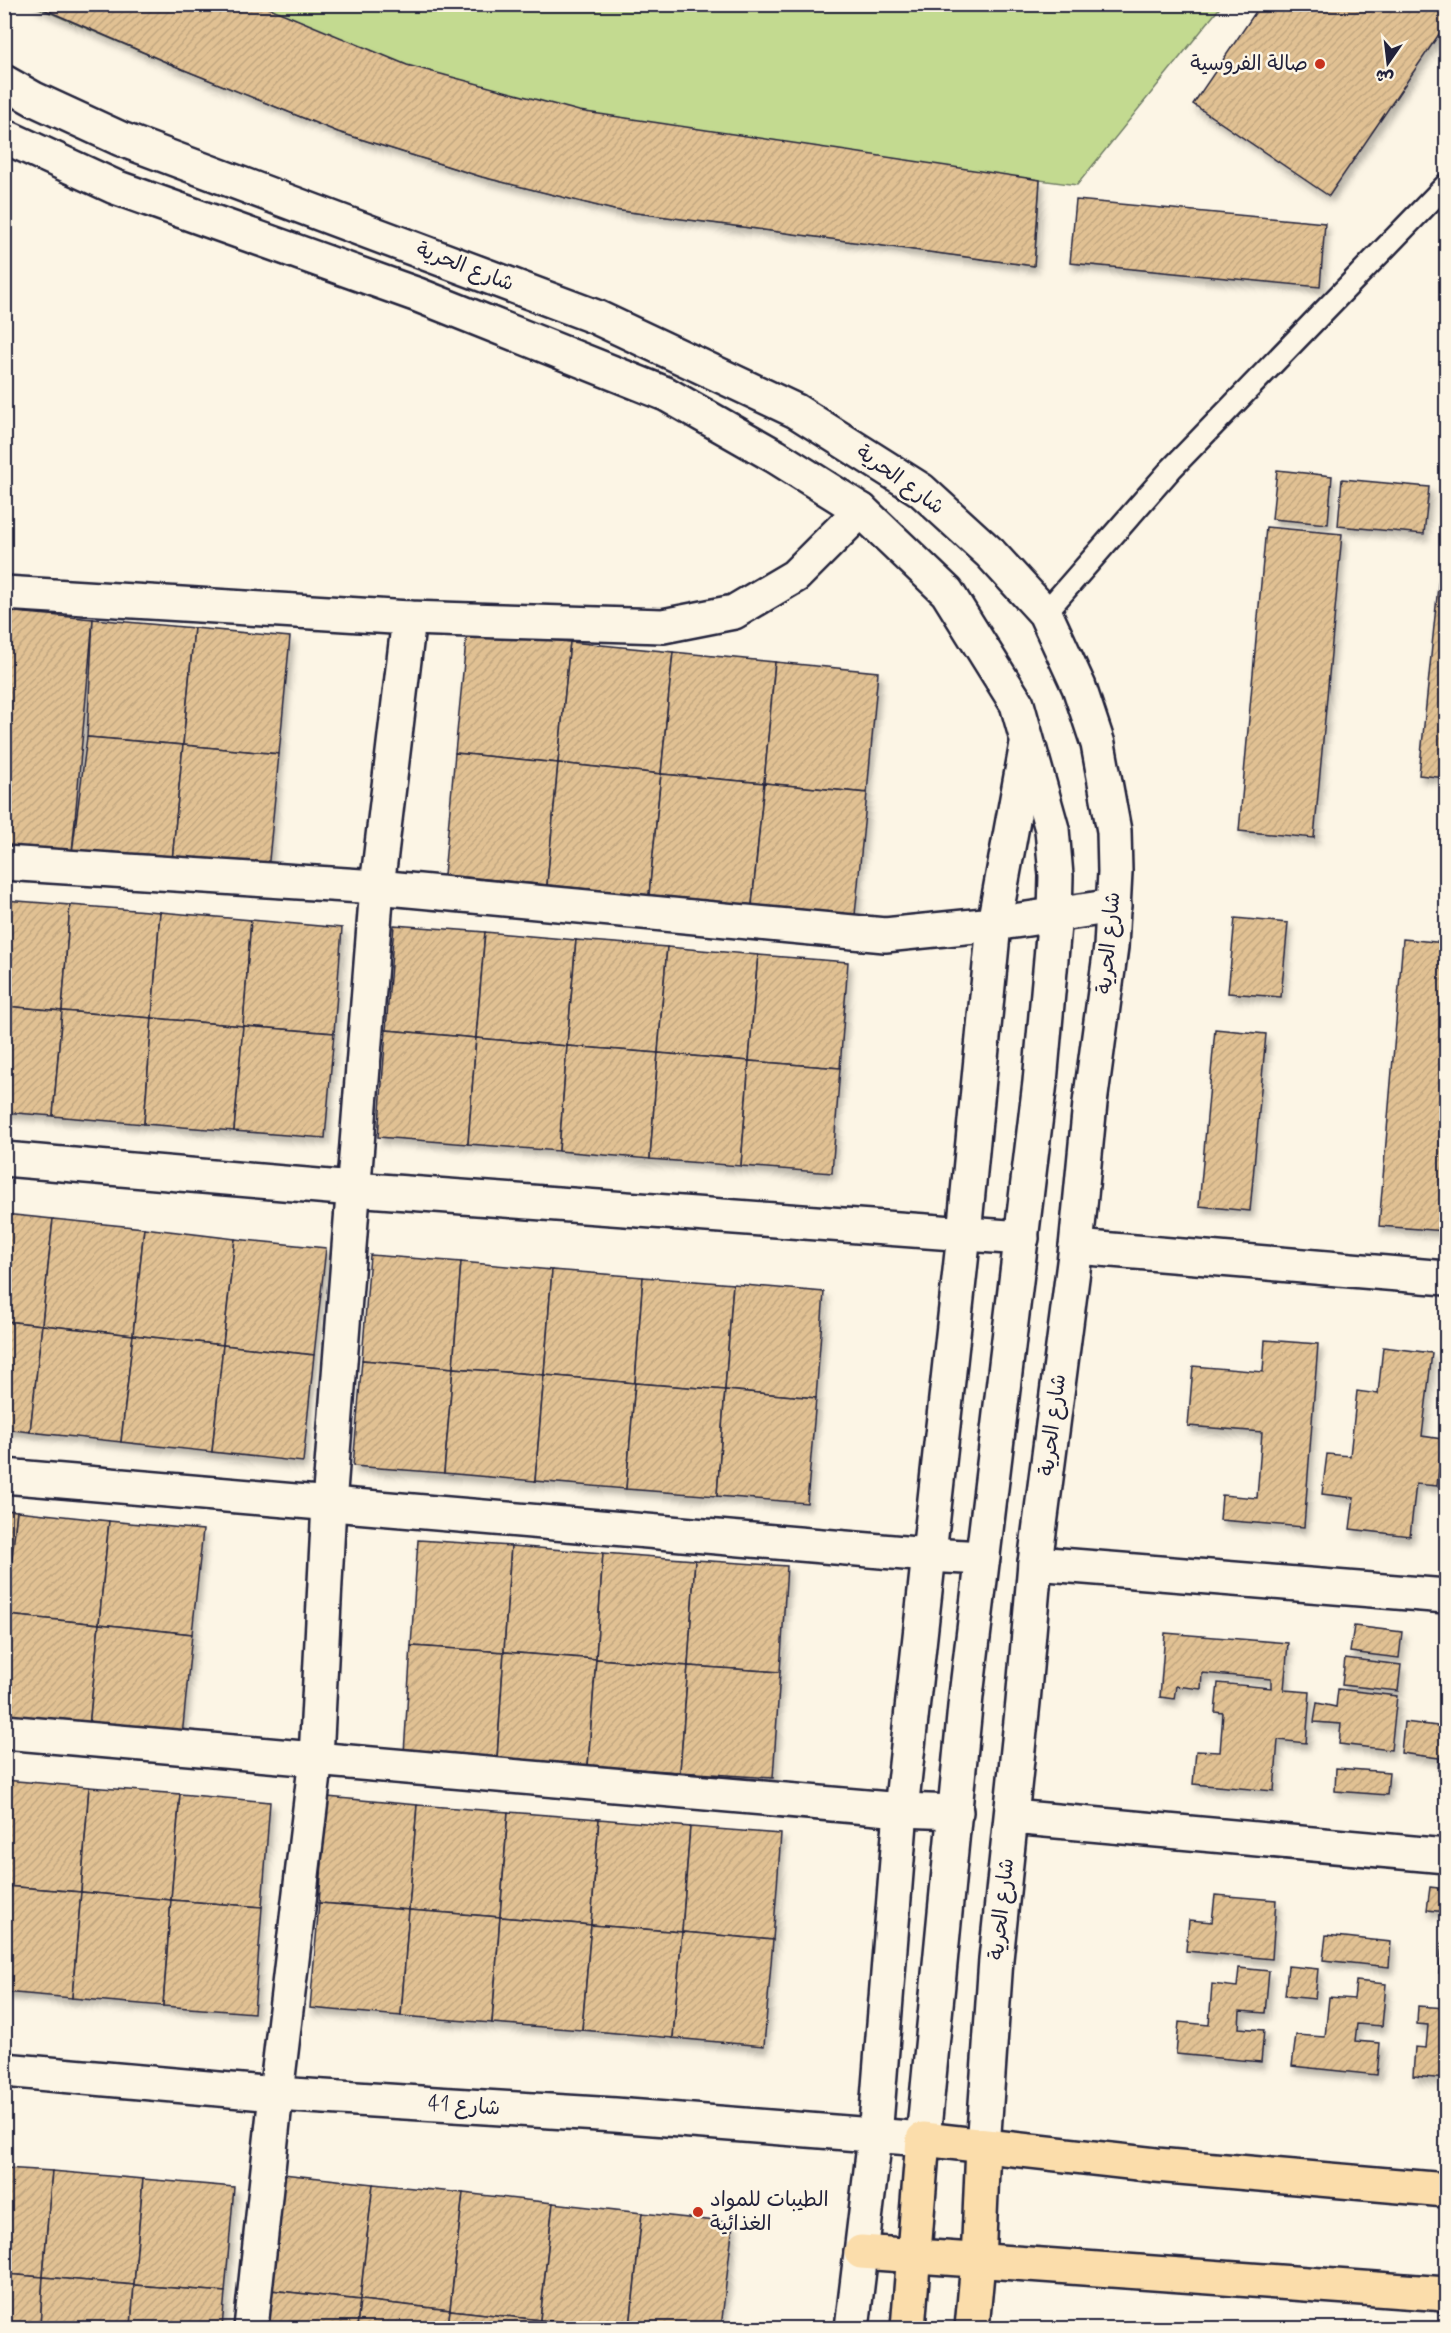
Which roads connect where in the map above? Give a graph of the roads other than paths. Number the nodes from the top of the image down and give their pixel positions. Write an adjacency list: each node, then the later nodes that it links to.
1 (4, 82): 6 (street, شارع الحرية)
2 (4, 136): 4 (street, شارع الحرية)
3 (1446, 185): 6 (lane)
4 (861, 510): 7 (street); 8 (street, شارع الحرية)
5 (4, 593): 7 (street)
6 (1045, 613): 11 (street, شارع الحرية)
7 (410, 618): 10 (street)
8 (1028, 739): 12 (street, شارع الحرية); 13 (street)
9 (4, 863): 10 (street)
10 (376, 887): 13 (street); 15 (street)
11 (1114, 906): 12 (street); 18 (street, شارع الحرية)
12 (1055, 914): 13 (street); 17 (street, شارع الحرية)
13 (994, 924): 16 (street)
14 (4, 1158): 15 (street)
15 (352, 1189): 16 (street); 21 (street)
16 (964, 1234): 17 (street); 22 (street)
17 (1022, 1238): 23 (street, شارع الحرية)
18 (1076, 1247): 19 (street); 24 (street, شارع الحرية)
19 (1446, 1278)
20 (4, 1476): 21 (street)
21 (329, 1504): 22 (street); 27 (street)
22 (928, 1555): 23 (street); 28 (street)
23 (983, 1558): 29 (street, شارع الحرية)
24 (1035, 1563): 25 (street); 30 (street, شارع الحرية)
25 (1446, 1596)
26 (4, 1732): 27 (street)
27 (316, 1758): 28 (street); 33 (street)
28 (901, 1810): 29 (street); 34 (street)
29 (956, 1812): 35 (street, شارع الحرية)
30 (1012, 1817): 31 (street); 36 (street, شارع الحرية)
31 (1446, 1856)
32 (4, 2070): 33 (street, شارع 41)
33 (276, 2094): 34 (street, شارع 41); 42 (street)
34 (875, 2137): 35 (street, شارع 41); 38 (street)
35 (923, 2139): 36 (main road); 39 (main road, شارع الحرية)
36 (983, 2147): 37 (main road); 40 (main road, شارع الحرية)
37 (1446, 2190)
38 (861, 2252): 39 (main road); 43 (street)
39 (915, 2256): 40 (main road); 44 (main road, شارع الحرية)
40 (978, 2262): 41 (main road); 45 (main road, شارع الحرية)
41 (1446, 2294)
42 (251, 2328)
43 (852, 2328)
44 (908, 2328)
45 (972, 2328)

